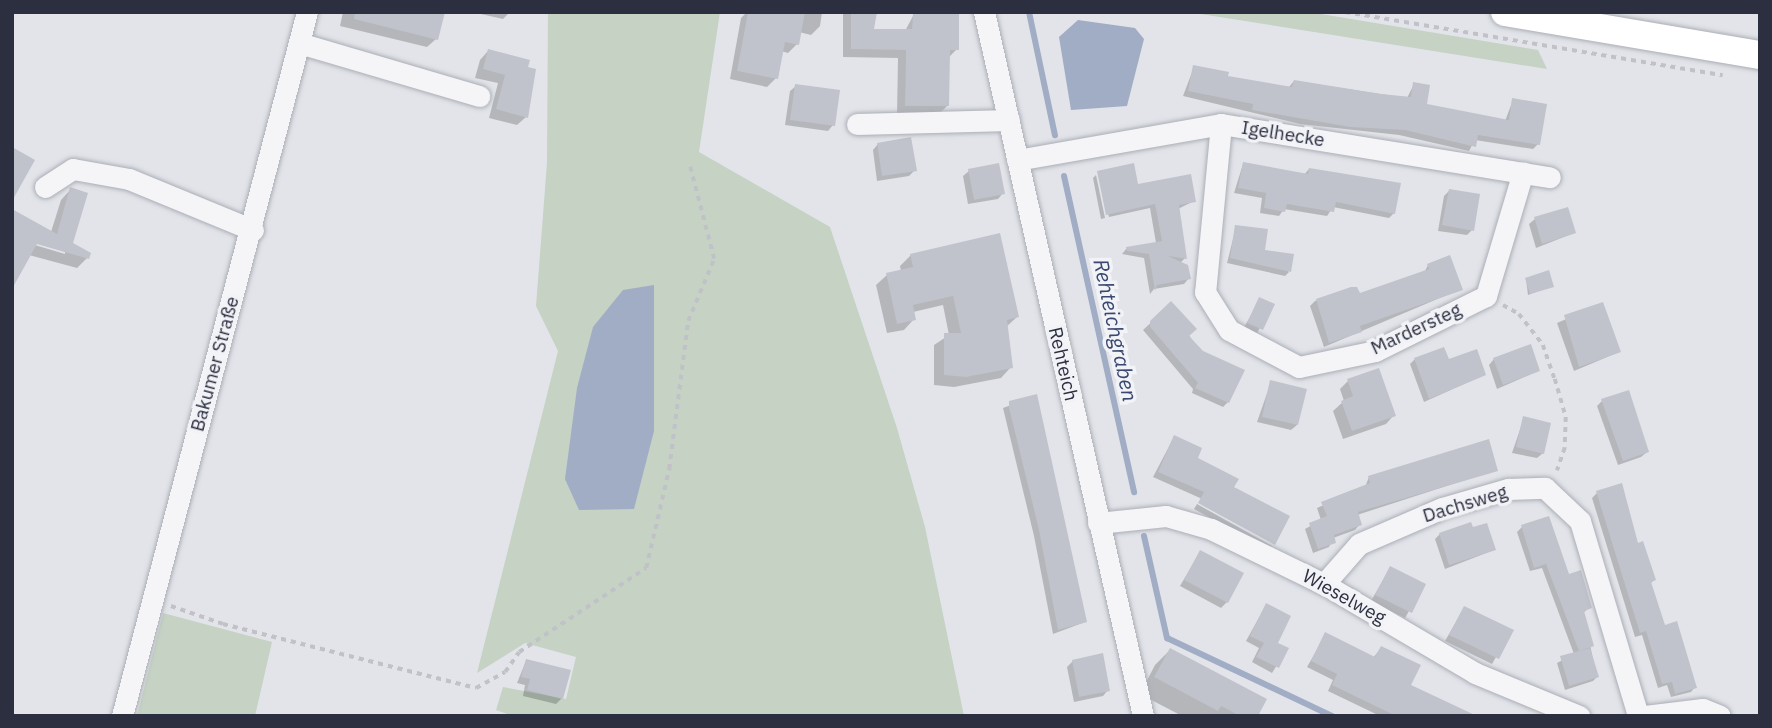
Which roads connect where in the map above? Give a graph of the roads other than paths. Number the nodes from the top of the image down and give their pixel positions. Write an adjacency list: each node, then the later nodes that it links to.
1 (307, 12): 4 (street, Bakumer Straße)
2 (984, 12): 7 (street, Rehteich)
3 (1505, 12): 5 (main road)
4 (299, 43): 6 (street); 14 (street, Bakumer Straße)
5 (1760, 55)
6 (479, 96)
7 (1009, 121): 8 (street); 10 (street, Rehteich)
8 (858, 124)
9 (1221, 124): 10 (street, Igelhecke); 11 (street, Igelhecke); 11 (street, Mardersteg)
10 (1017, 160): 15 (street, Rehteich)
11 (1522, 172): 12 (street, Igelhecke)
12 (1550, 177)
13 (45, 187): 14 (street)
14 (253, 230): 17 (street, Bakumer Straße)
15 (1098, 523): 16 (street, Wieselweg); 18 (street, Rehteich)
16 (1324, 584): 19 (street, Wieselweg); 20 (street, Dachsweg)
17 (122, 716)
18 (1143, 716)
19 (1579, 716)
20 (1638, 716)
21 (1647, 716): 22 (street)
22 (1720, 716)

